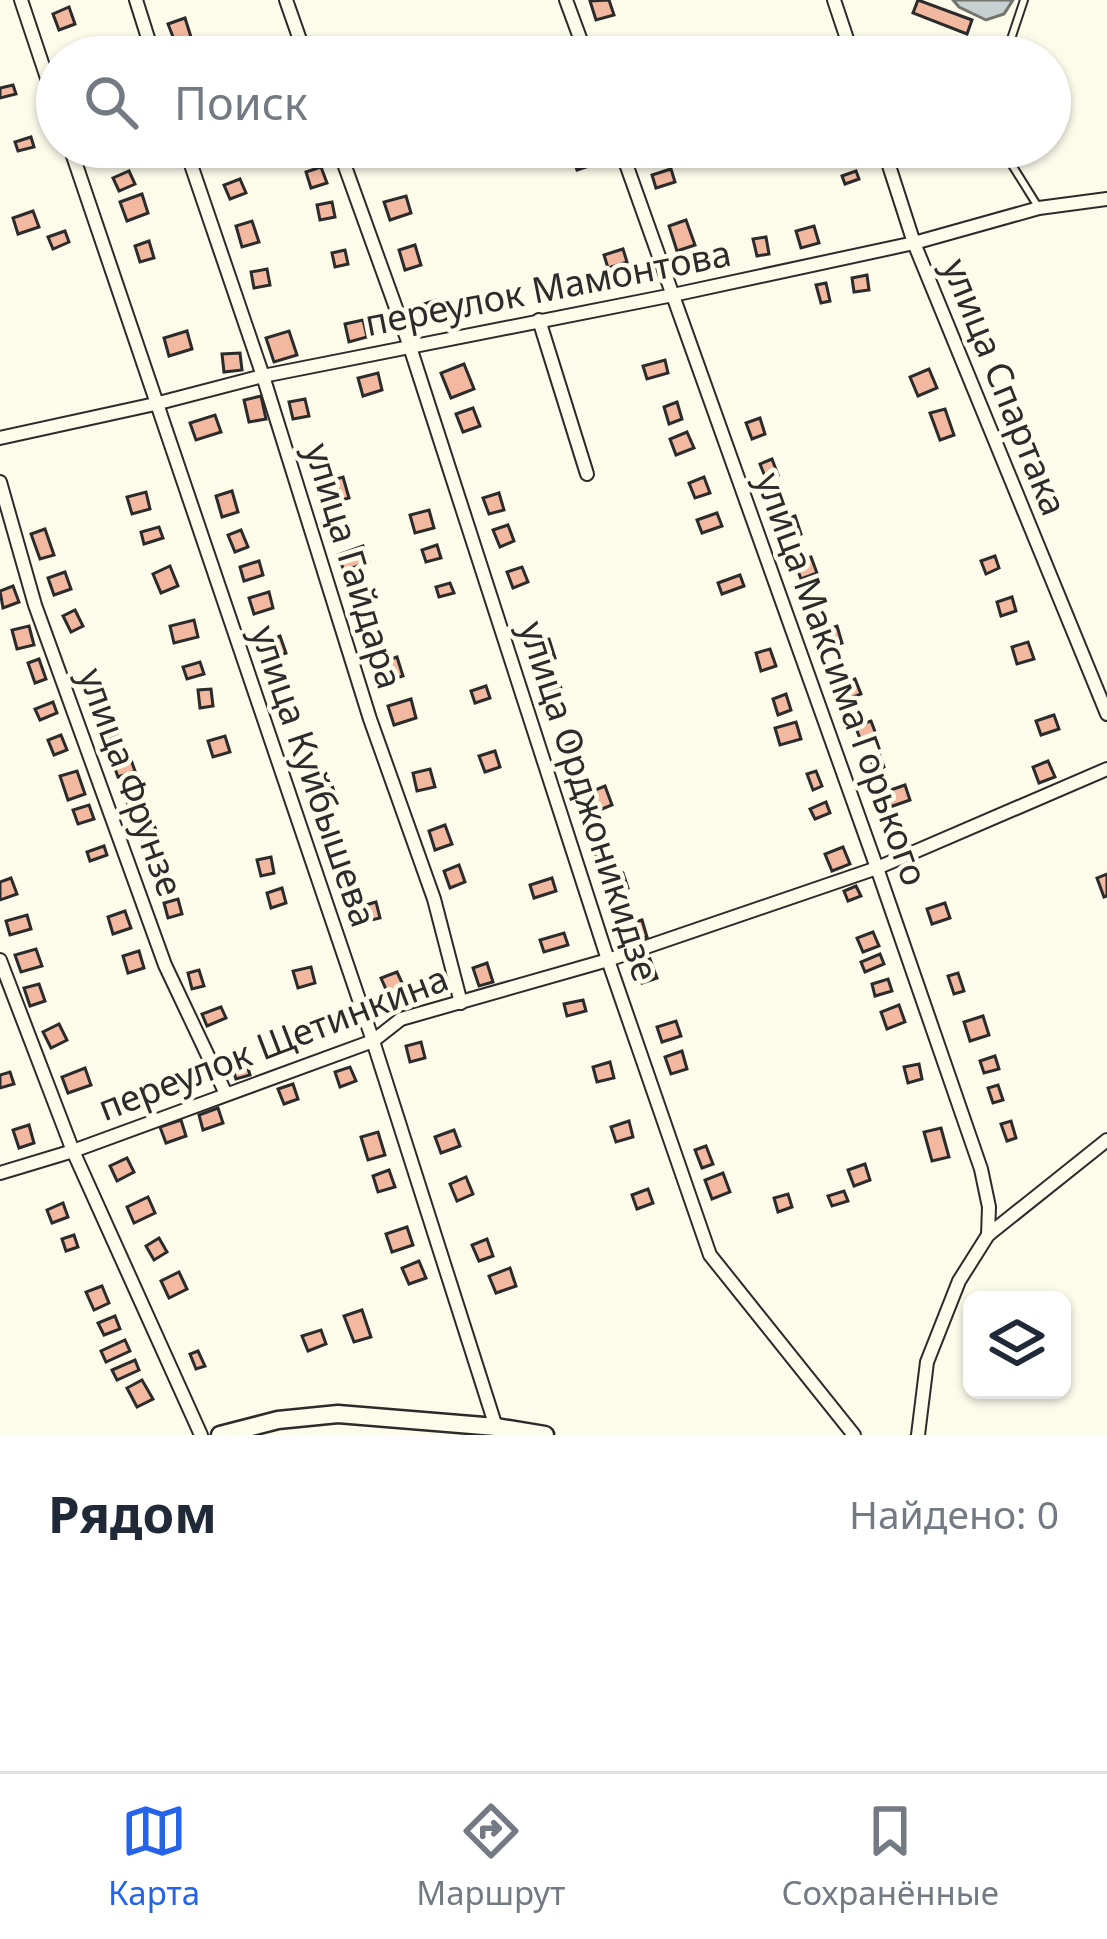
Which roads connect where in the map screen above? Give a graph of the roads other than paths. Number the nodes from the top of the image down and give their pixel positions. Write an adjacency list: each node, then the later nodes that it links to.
1 (21, 0): 12 (street)
2 (136, 0): 7 (street)
3 (286, 0): 8 (street)
4 (566, 0): 9 (street)
5 (834, 0): 10 (street)
6 (1024, 0): 11 (lane)
7 (147, 36)
8 (299, 36)
9 (579, 36)
10 (846, 36)
11 (1012, 36)
12 (36, 45)
13 (77, 168): 26 (street, улица Куйбышева)
14 (192, 168): 25 (street, улица Гайдара)
15 (346, 168): 24 (street, улица Орджоникидзе)
16 (628, 168): 22 (street, улица Максима Горького)
17 (890, 168): 21 (street, улица Спартака)
18 (1014, 168): 20 (lane)
19 (1107, 199): 20 (street, переулок Мамонтова)
20 (1039, 208): 21 (street, переулок Мамонтова)
21 (914, 243): 22 (street, переулок Мамонтова); 30 (street, улица Спартака)
22 (673, 295): 23 (street, переулок Мамонтова); 32 (street, улица Максима Горького)
23 (539, 320): 24 (street, переулок Мамонтова); 28 (street)
24 (410, 346): 25 (street, переулок Мамонтова); 34 (street, улица Орджоникидзе)
25 (263, 376): 26 (street, переулок Мамонтова); 35 (street, улица Гайдара)
26 (155, 404): 27 (street, переулок Мамонтова); 36 (street, улица Куйбышева)
27 (0, 438)
28 (587, 474)
29 (0, 482): 37 (street, улица Фрунзе)
30 (1107, 714)
31 (1107, 769): 32 (street, переулок Щетинкина)
32 (877, 868): 34 (street, переулок Щетинкина); 41 (street, улица Максима Горького)
33 (0, 960): 39 (street)
34 (608, 960): 35 (street, переулок Щетинкина); 46 (street, улица Орджоникидзе)
35 (461, 1003): 36 (street, переулок Щетинкина)
36 (373, 1041): 37 (street, переулок Щетинкина); 42 (street, улица Куйбышева)
37 (226, 1094): 39 (street, переулок Щетинкина)
38 (1107, 1140): 41 (street)
39 (73, 1151): 40 (street, переулок Щетинкина); 43 (street)
40 (0, 1173)
41 (988, 1235): 47 (street)
42 (496, 1427): 44 (street); 45 (street)
43 (201, 1435)
44 (220, 1435)
45 (545, 1435)
46 (854, 1435)
47 (918, 1435)

